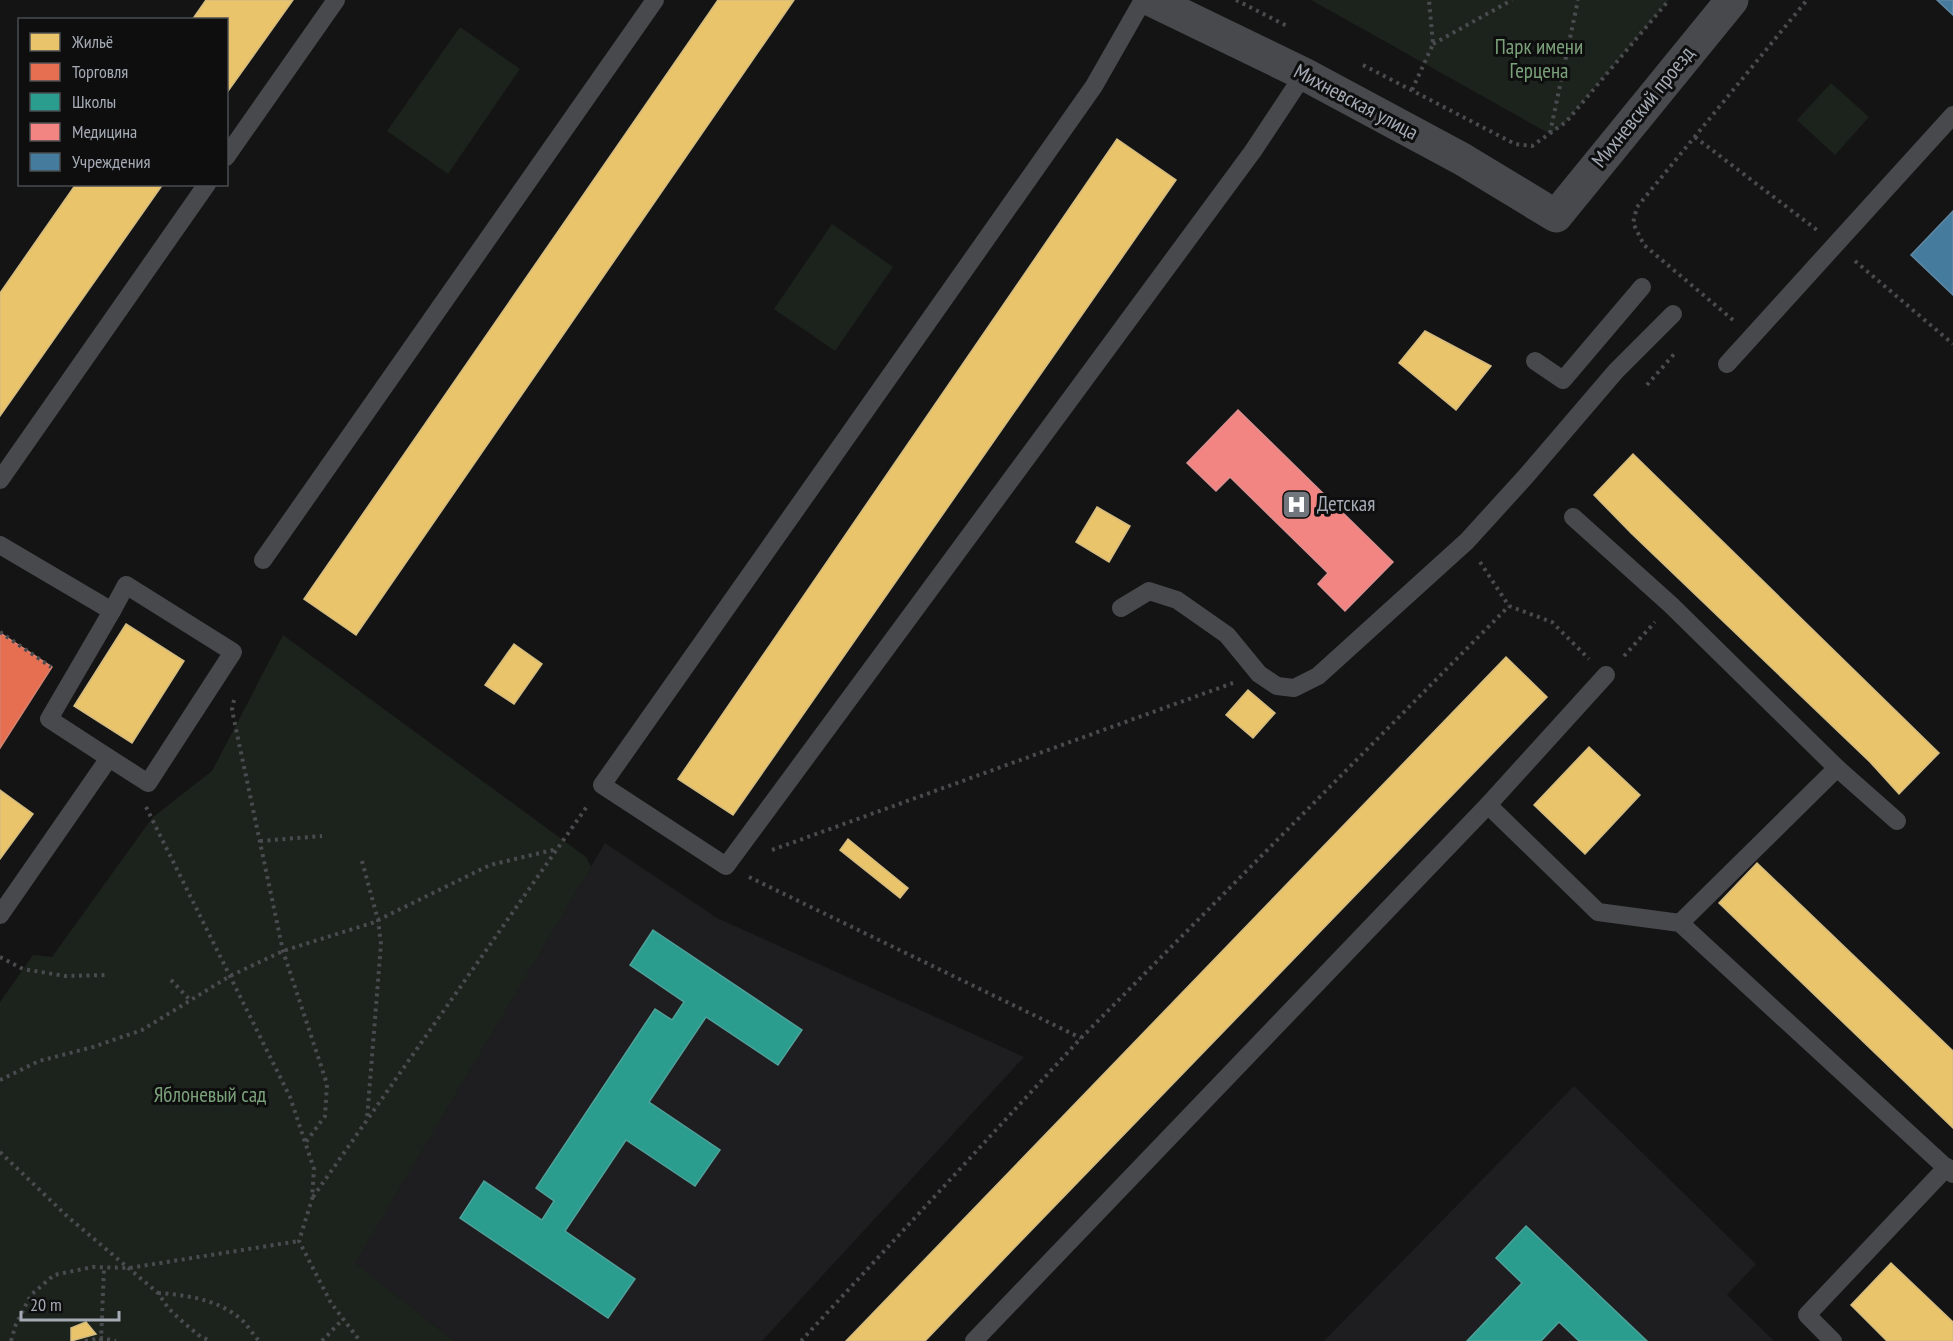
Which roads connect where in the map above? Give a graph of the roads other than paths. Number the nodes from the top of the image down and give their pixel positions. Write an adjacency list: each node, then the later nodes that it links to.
1 (336, 0): 8 (lane)
2 (655, 0): 18 (lane)
3 (1143, 0): 6 (lane)
4 (1151, 0): 6 (street, Михневская улица)
5 (1732, 0): 10 (street, Михневский проезд)
6 (1304, 74): 10 (street, Михневская улица)
7 (1953, 115): 14 (lane)
8 (228, 154)
9 (206, 186): 15 (lane)
10 (1556, 216)
11 (1642, 286): 13 (lane)
12 (1673, 314): 19 (lane)
13 (1535, 361)
14 (1727, 364)
15 (0, 480)
16 (1573, 517): 23 (lane)
17 (0, 545): 20 (lane)
18 (263, 560)
19 (1121, 608)
20 (112, 611): 22 (lane); 22 (lane)
21 (1606, 675): 24 (lane)
22 (109, 758): 26 (lane)
23 (1837, 768): 25 (lane); 27 (lane)
24 (1488, 805): 27 (lane); 29 (lane)
25 (1898, 821)
26 (0, 915)
27 (1680, 923): 28 (lane)
28 (1950, 1171): 30 (lane)
29 (974, 1341)
30 (1833, 1341)

